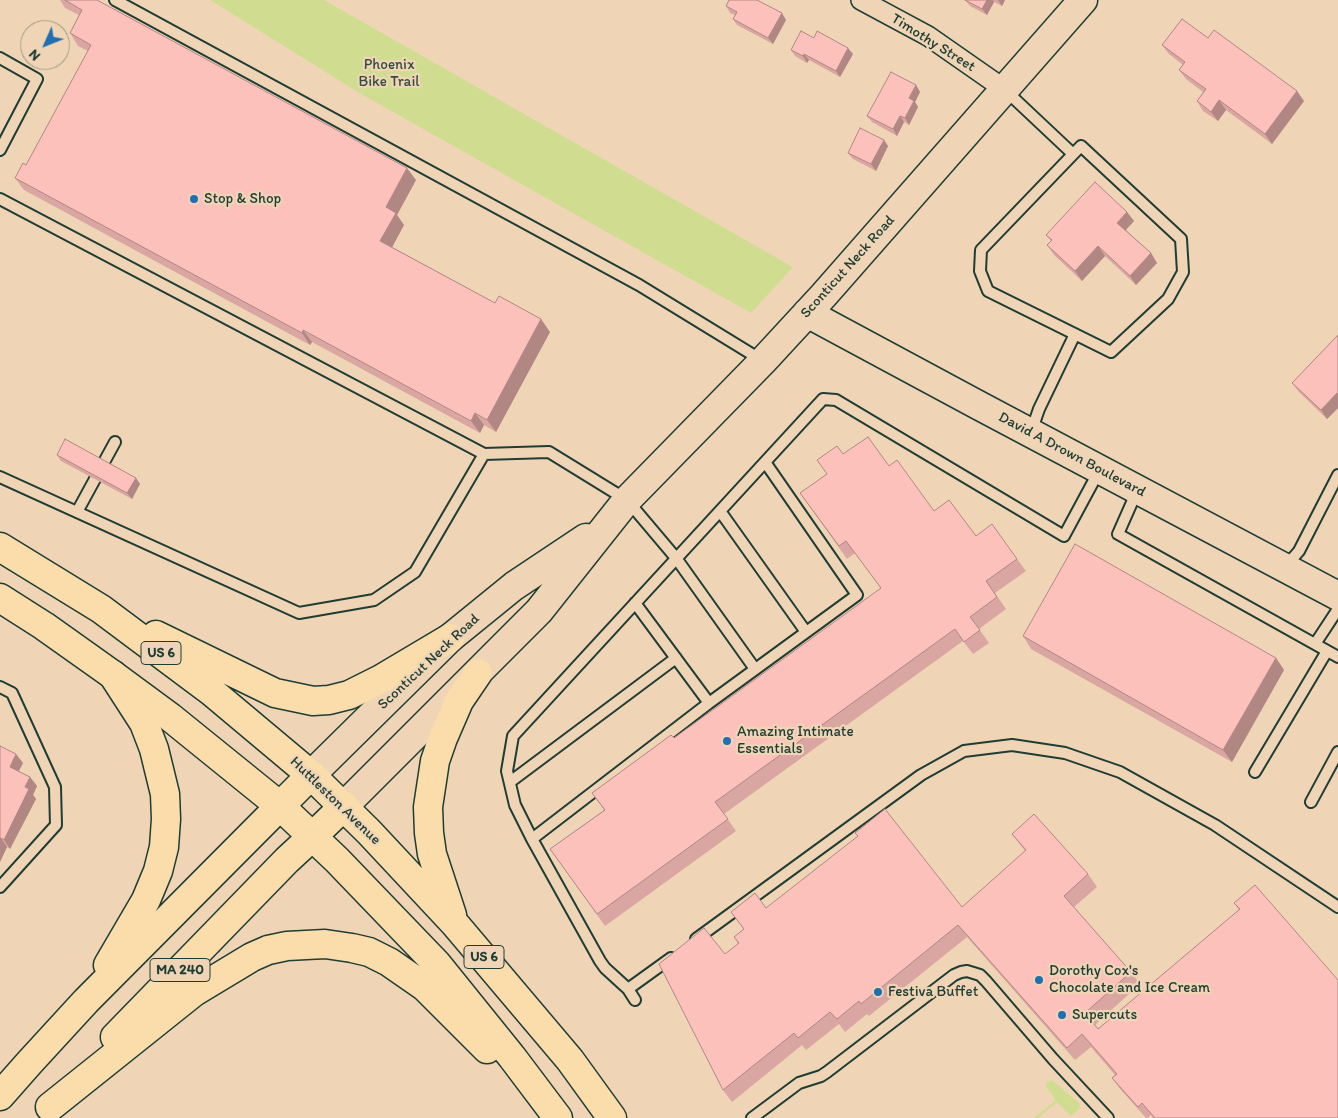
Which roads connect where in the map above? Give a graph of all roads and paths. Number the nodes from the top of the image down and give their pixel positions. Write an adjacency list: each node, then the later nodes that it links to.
1 (115, 0): 11 (lane)
2 (861, 0): 5 (street, Timothy Street)
3 (1083, 0): 5 (main road, Sconticut Neck Road)
4 (0, 58): 6 (lane)
5 (1004, 89): 7 (lane); 9 (main road, Sconticut Neck Road)
6 (0, 150)
7 (1073, 154): 10 (lane); 10 (lane)
8 (0, 199): 14 (lane)
9 (807, 313): 11 (main road, Sconticut Neck Road); 12 (main road, David A Drown Boulevard)
10 (1075, 334): 12 (lane)
11 (763, 361): 22 (main road, Sconticut Neck Road)
12 (1031, 433): 17 (main road, David A Drown Boulevard)
13 (115, 442): 16 (lane)
14 (484, 454): 22 (lane); 24 (lane)
15 (765, 462): 17 (lane); 23 (lane); 34 (lane)
16 (103, 464)
17 (1099, 470): 21 (main road, David A Drown Boulevard)
18 (1338, 475): 28 (lane)
19 (0, 476): 24 (lane)
20 (95, 480): 24 (lane)
21 (1138, 490): 28 (main road, David A Drown Boulevard); 36 (lane)
22 (626, 500): 25 (main road, Sconticut Neck Road); 27 (lane)
23 (720, 511): 27 (lane); 34 (lane)
24 (77, 512)
25 (605, 526): 35 (main road, Sconticut Neck Road); 41 (main road, Sconticut Neck Road)
26 (0, 547): 33 (main road, Huttleston Avenue / US 6)
27 (676, 558): 31 (lane); 40 (lane)
28 (1285, 568): 29 (main road, David A Drown Boulevard)
29 (1338, 596)
30 (0, 598): 42 (main road, US 6)
31 (635, 603): 39 (lane); 48 (lane)
32 (1338, 608): 36 (lane)
33 (101, 609): 35 (main road); 47 (main road, Huttleston Avenue / US 6)
34 (806, 632): 40 (lane)
35 (450, 638): 47 (main road, Sconticut Neck Road)
36 (1315, 644): 37 (lane)
37 (1328, 651): 38 (lane); 46 (lane)
38 (1338, 657)
39 (676, 658): 44 (lane); 48 (lane)
40 (755, 669): 44 (lane)
41 (478, 673): 51 (main road, Sconticut Neck Road); 56 (main road)
42 (113, 674): 50 (main road, US 6); 61 (main road)
43 (0, 687): 54 (lane)
44 (709, 703): 53 (lane)
45 (1338, 752): 49 (lane)
46 (1255, 772)
47 (311, 775): 50 (main road, MA 240); 51 (main road, Huttleston Avenue / US 6)
48 (510, 782): 53 (lane)
49 (1311, 802)
50 (280, 806): 52 (main road, US 6); 61 (main road, MA 240)
51 (344, 806): 52 (main road, MA 240); 56 (main road, Huttleston Avenue / US 6)
52 (313, 836): 63 (main road, MA 240); 64 (main road, US 6)
53 (532, 839): 59 (lane)
54 (0, 887)
55 (1338, 907): 57 (lane)
56 (455, 924): 65 (main road, Huttleston Avenue / US 6)
57 (691, 943)
58 (676, 954): 59 (lane)
59 (628, 989): 60 (lane)
60 (635, 1000)
61 (86, 1001): 62 (main road, MA 240)
62 (0, 1096)
63 (46, 1113): 64 (main road)
64 (557, 1118)
65 (612, 1118)
66 (752, 1118): 67 (lane)
67 (1108, 1118)

